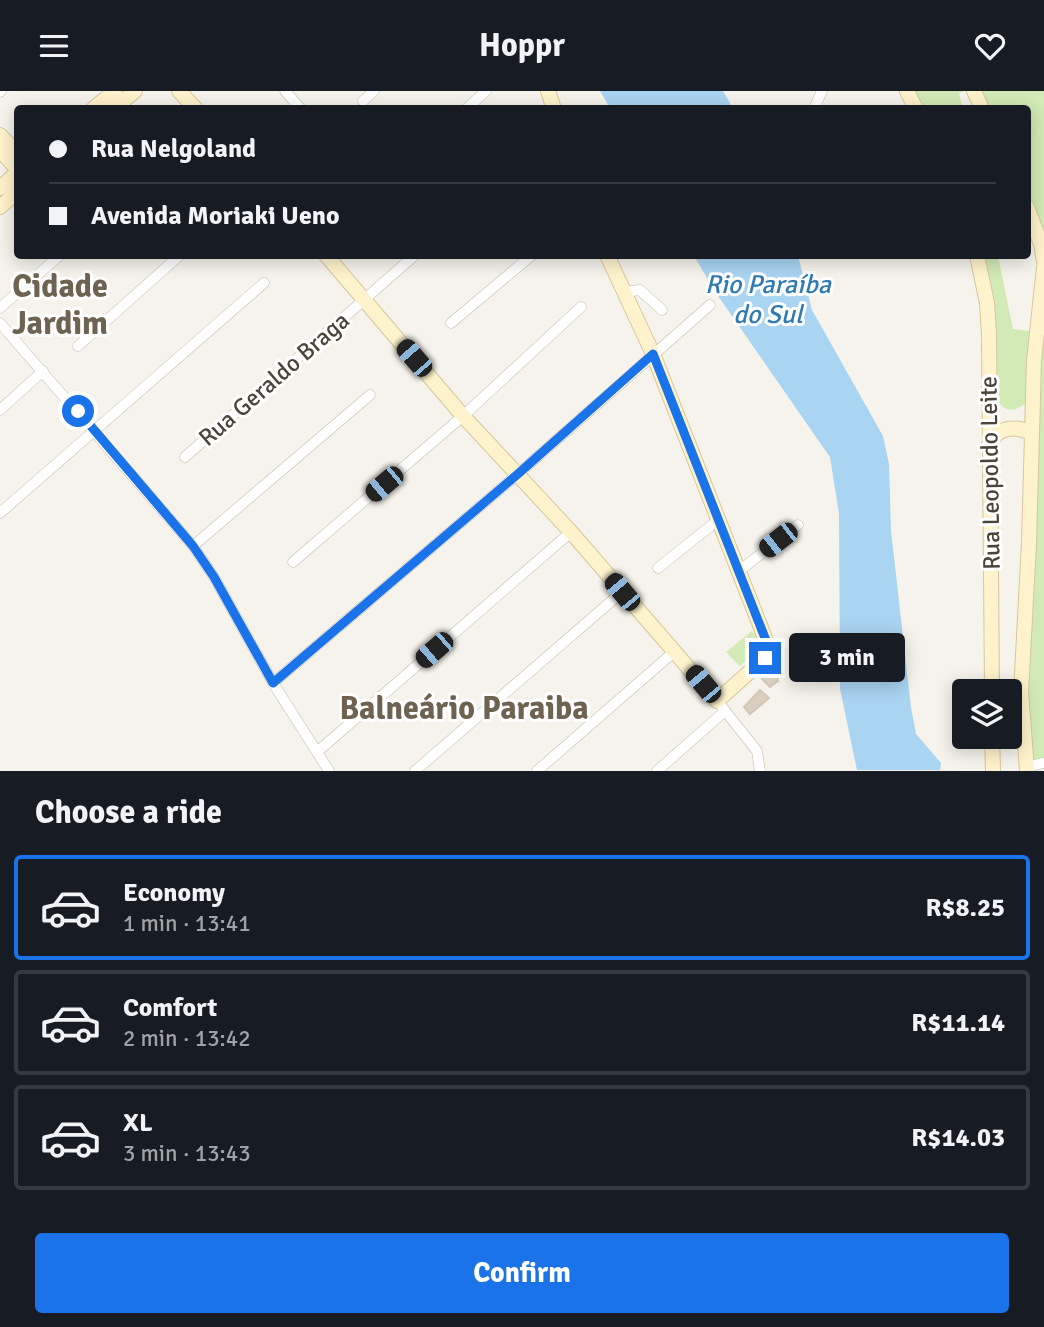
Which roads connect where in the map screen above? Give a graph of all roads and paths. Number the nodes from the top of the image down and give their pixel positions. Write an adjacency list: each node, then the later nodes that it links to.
1 (115, 91): 8 (main road)
2 (135, 91): 9 (main road)
3 (179, 91): 10 (main road)
4 (285, 91): 11 (street)
5 (374, 91): 7 (street)
6 (486, 91): 12 (street)
7 (363, 101)
8 (98, 105)
9 (119, 105)
10 (191, 105)
11 (297, 105)
12 (470, 105)
13 (0, 135): 15 (main road)
14 (0, 149): 16 (main road)
15 (14, 150)
16 (14, 166)
17 (14, 175): 18 (main road)
18 (0, 188)
19 (14, 195): 20 (main road)
20 (0, 207)
21 (1031, 218): 29 (main road)
22 (55, 259): 36 (street)
23 (176, 259): 40 (street)
24 (329, 259): 33 (main road)
25 (410, 259): 33 (street, Rua Geraldo Braga)
26 (527, 259): 39 (street)
27 (609, 259): 32 (main road)
28 (978, 259): 46 (main road, Rua Leopoldo Leite)
29 (1044, 261)
30 (1044, 267): 47 (main road)
31 (264, 283): 48 (street)
32 (624, 292): 37 (street); 41 (main road)
33 (364, 300): 45 (main road); 49 (street, Rua Geraldo Braga)
34 (710, 305): 41 (street)
35 (581, 307): 45 (street)
36 (0, 308)
37 (662, 310)
38 (0, 323): 42 (street)
39 (451, 323)
40 (78, 346)
41 (653, 354): 50 (street); 52 (main road)
42 (43, 371): 44 (street); 48 (street)
43 (370, 395): 55 (street)
44 (0, 410)
45 (463, 416): 50 (main road); 56 (street)
46 (993, 425): 47 (main road); 61 (main road, Rua Leopoldo Leite)
47 (1031, 427): 68 (main road)
48 (95, 431): 51 (street); 55 (street)
49 (185, 457)
50 (519, 473): 54 (main road); 62 (street)
51 (0, 513)
52 (718, 520): 57 (street); 58 (main road)
53 (798, 525): 58 (street)
54 (571, 532): 59 (main road); 65 (street)
55 (193, 546): 62 (street)
56 (293, 562)
57 (658, 568)
58 (739, 571): 63 (main road)
59 (622, 592): 60 (main road); 70 (street)
60 (675, 651): 63 (main road); 71 (street)
61 (992, 679)
62 (273, 683): 65 (street)
63 (721, 706): 67 (street); 72 (street)
64 (992, 749): 73 (main road)
65 (317, 752): 69 (street)
66 (1044, 763): 68 (street)
67 (760, 765)
68 (1027, 769)
69 (329, 771)
70 (415, 771)
71 (537, 771)
72 (657, 771)
73 (993, 771)

